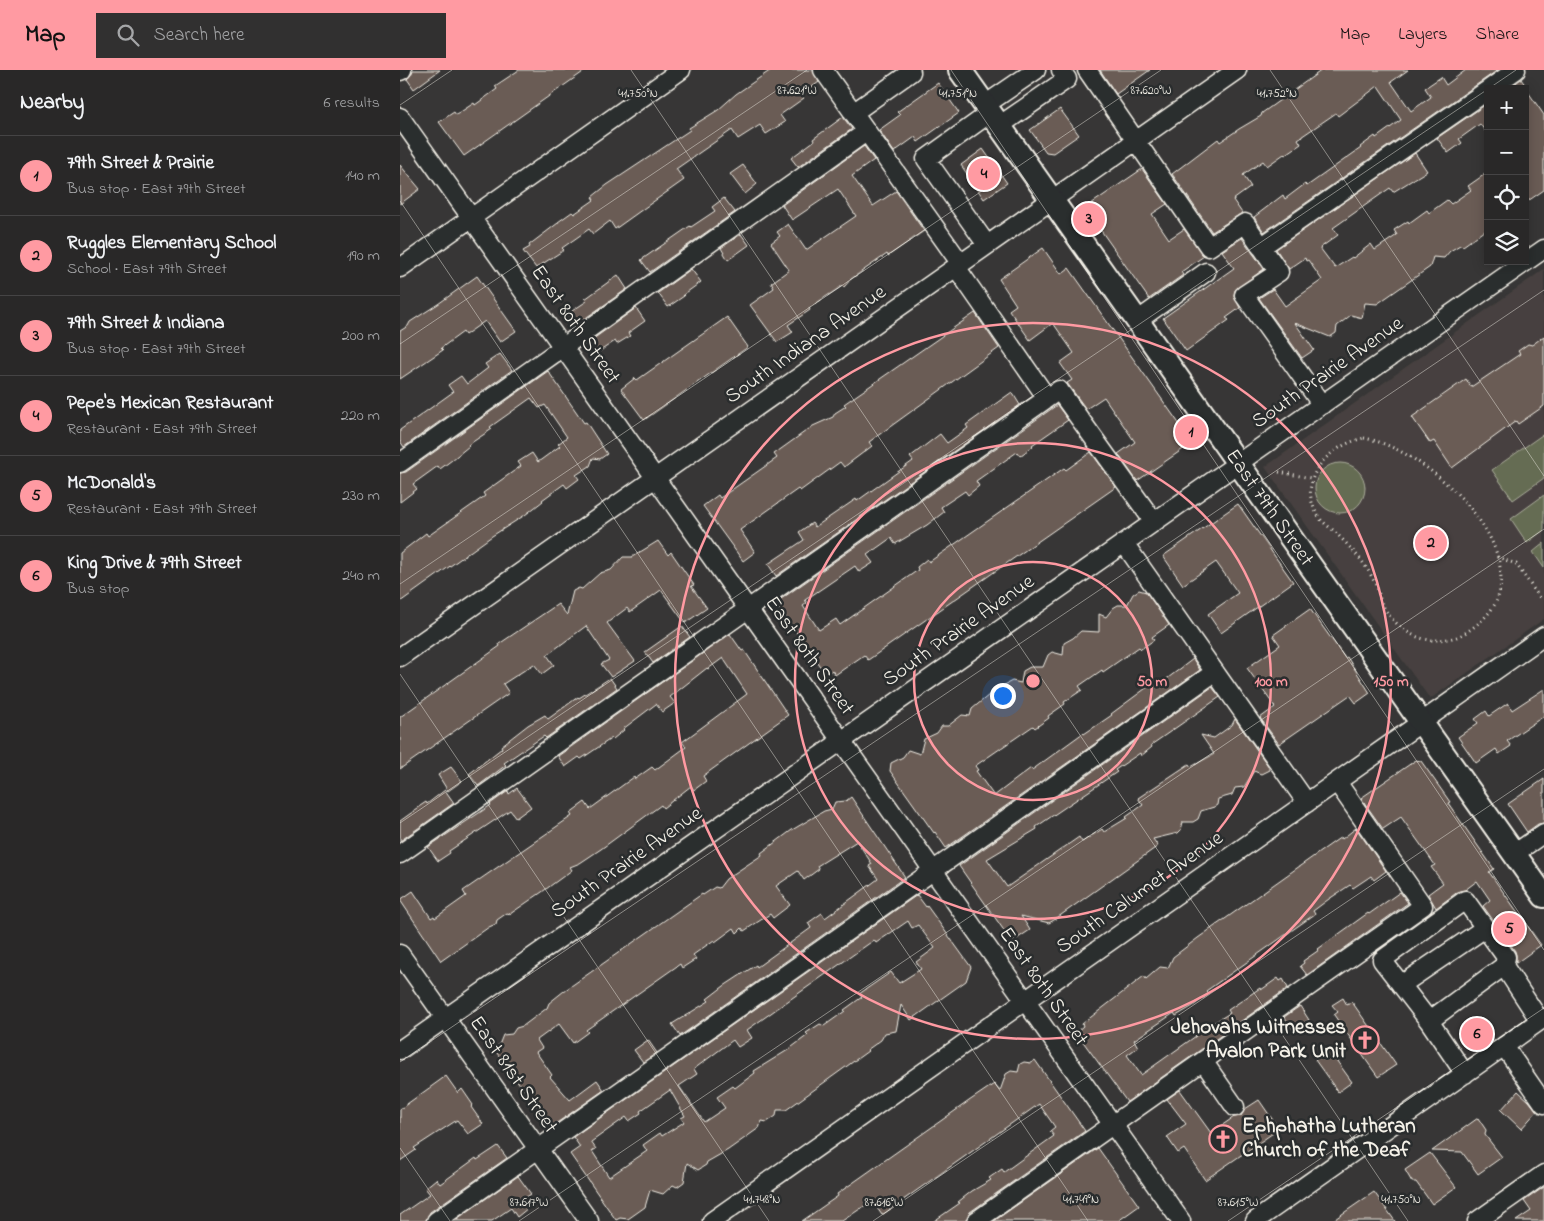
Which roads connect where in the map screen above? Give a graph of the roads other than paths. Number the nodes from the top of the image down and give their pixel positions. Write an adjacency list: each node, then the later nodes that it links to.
1 (681, 70): 18 (street)
2 (823, 70): 12 (street)
3 (960, 70): 13 (main road, East 79th Street)
4 (1036, 70): 13 (street)
5 (1061, 70): 13 (street)
6 (1087, 70): 16 (street)
7 (1237, 70): 16 (street, South Indiana Avenue)
8 (1516, 70): 10 (street)
9 (911, 72): 12 (street)
10 (1494, 85)
11 (1484, 92): 20 (street)
12 (852, 113): 15 (street)
13 (991, 115): 17 (main road, East 79th Street); 19 (street)
14 (400, 117): 18 (street, East 80th Street)
15 (866, 132): 22 (street); 26 (street)
16 (1136, 141): 17 (street, South Indiana Avenue); 20 (street)
17 (1052, 200): 19 (street, South Indiana Avenue); 25 (main road, East 79th Street)
18 (472, 218): 23 (street); 26 (street, East 80th Street)
19 (987, 245): 22 (street, South Indiana Avenue)
20 (1261, 247): 28 (street)
21 (1544, 249): 28 (street, South Prairie Avenue)
22 (958, 266): 27 (street); 31 (street, South Indiana Avenue)
23 (400, 268)
24 (1206, 272): 25 (street)
25 (1137, 321): 30 (main road, East 79th Street)
26 (563, 347): 29 (street); 31 (street, East 80th Street)
27 (1047, 398): 32 (street); 34 (street)
28 (1322, 405): 30 (street, South Prairie Avenue)
29 (400, 463)
30 (1238, 464): 32 (street, South Prairie Avenue); 38 (main road, East 79th Street)
31 (655, 478): 34 (street, East 80th Street); 36 (street, South Indiana Avenue)
32 (1154, 522): 33 (street, South Prairie Avenue)
33 (1124, 543): 37 (street); 39 (street, South Prairie Avenue)
34 (748, 609): 39 (street, East 80th Street); 43 (street)
35 (1544, 636): 38 (street, South Calumet Avenue)
36 (400, 657)
37 (1215, 672): 41 (street); 45 (street)
38 (1421, 722): 40 (street, South Calumet Avenue); 44 (main road, East 79th Street)
39 (841, 740): 45 (street, East 80th Street); 52 (street, South Prairie Avenue)
40 (1337, 782): 41 (street, South Calumet Avenue); 57 (street)
41 (1307, 803): 51 (street, South Calumet Avenue)
42 (1544, 834): 44 (street)
43 (400, 854)
44 (1514, 854): 46 (main road, East 79th Street)
45 (932, 870): 51 (street, East 80th Street); 62 (street)
46 (1544, 896)
47 (1485, 928): 49 (street); 50 (street); 50 (street)
48 (400, 954): 52 (street, East 81st Street)
49 (1504, 966): 53 (street); 54 (street)
50 (1401, 985): 54 (street)
51 (1025, 1000): 61 (street, East 80th Street); 67 (street, South Calumet Avenue)
52 (446, 1018): 56 (street, South Prairie Avenue); 62 (street, East 81st Street)
53 (1542, 1020): 55 (street)
54 (1429, 1021): 58 (street)
55 (1504, 1046): 58 (street); 59 (street)
56 (400, 1050)
57 (1203, 1061): 60 (street); 61 (street)
58 (1464, 1074): 64 (street)
59 (1544, 1104)
60 (1235, 1107)
61 (1113, 1124): 68 (street); 69 (street, East 80th Street)
62 (538, 1149): 65 (street); 66 (street, East 81st Street)
63 (1544, 1174): 70 (street)
64 (1258, 1220)
65 (436, 1221)
66 (589, 1221)
67 (712, 1221)
68 (976, 1221)
69 (1181, 1221)
70 (1477, 1221)

